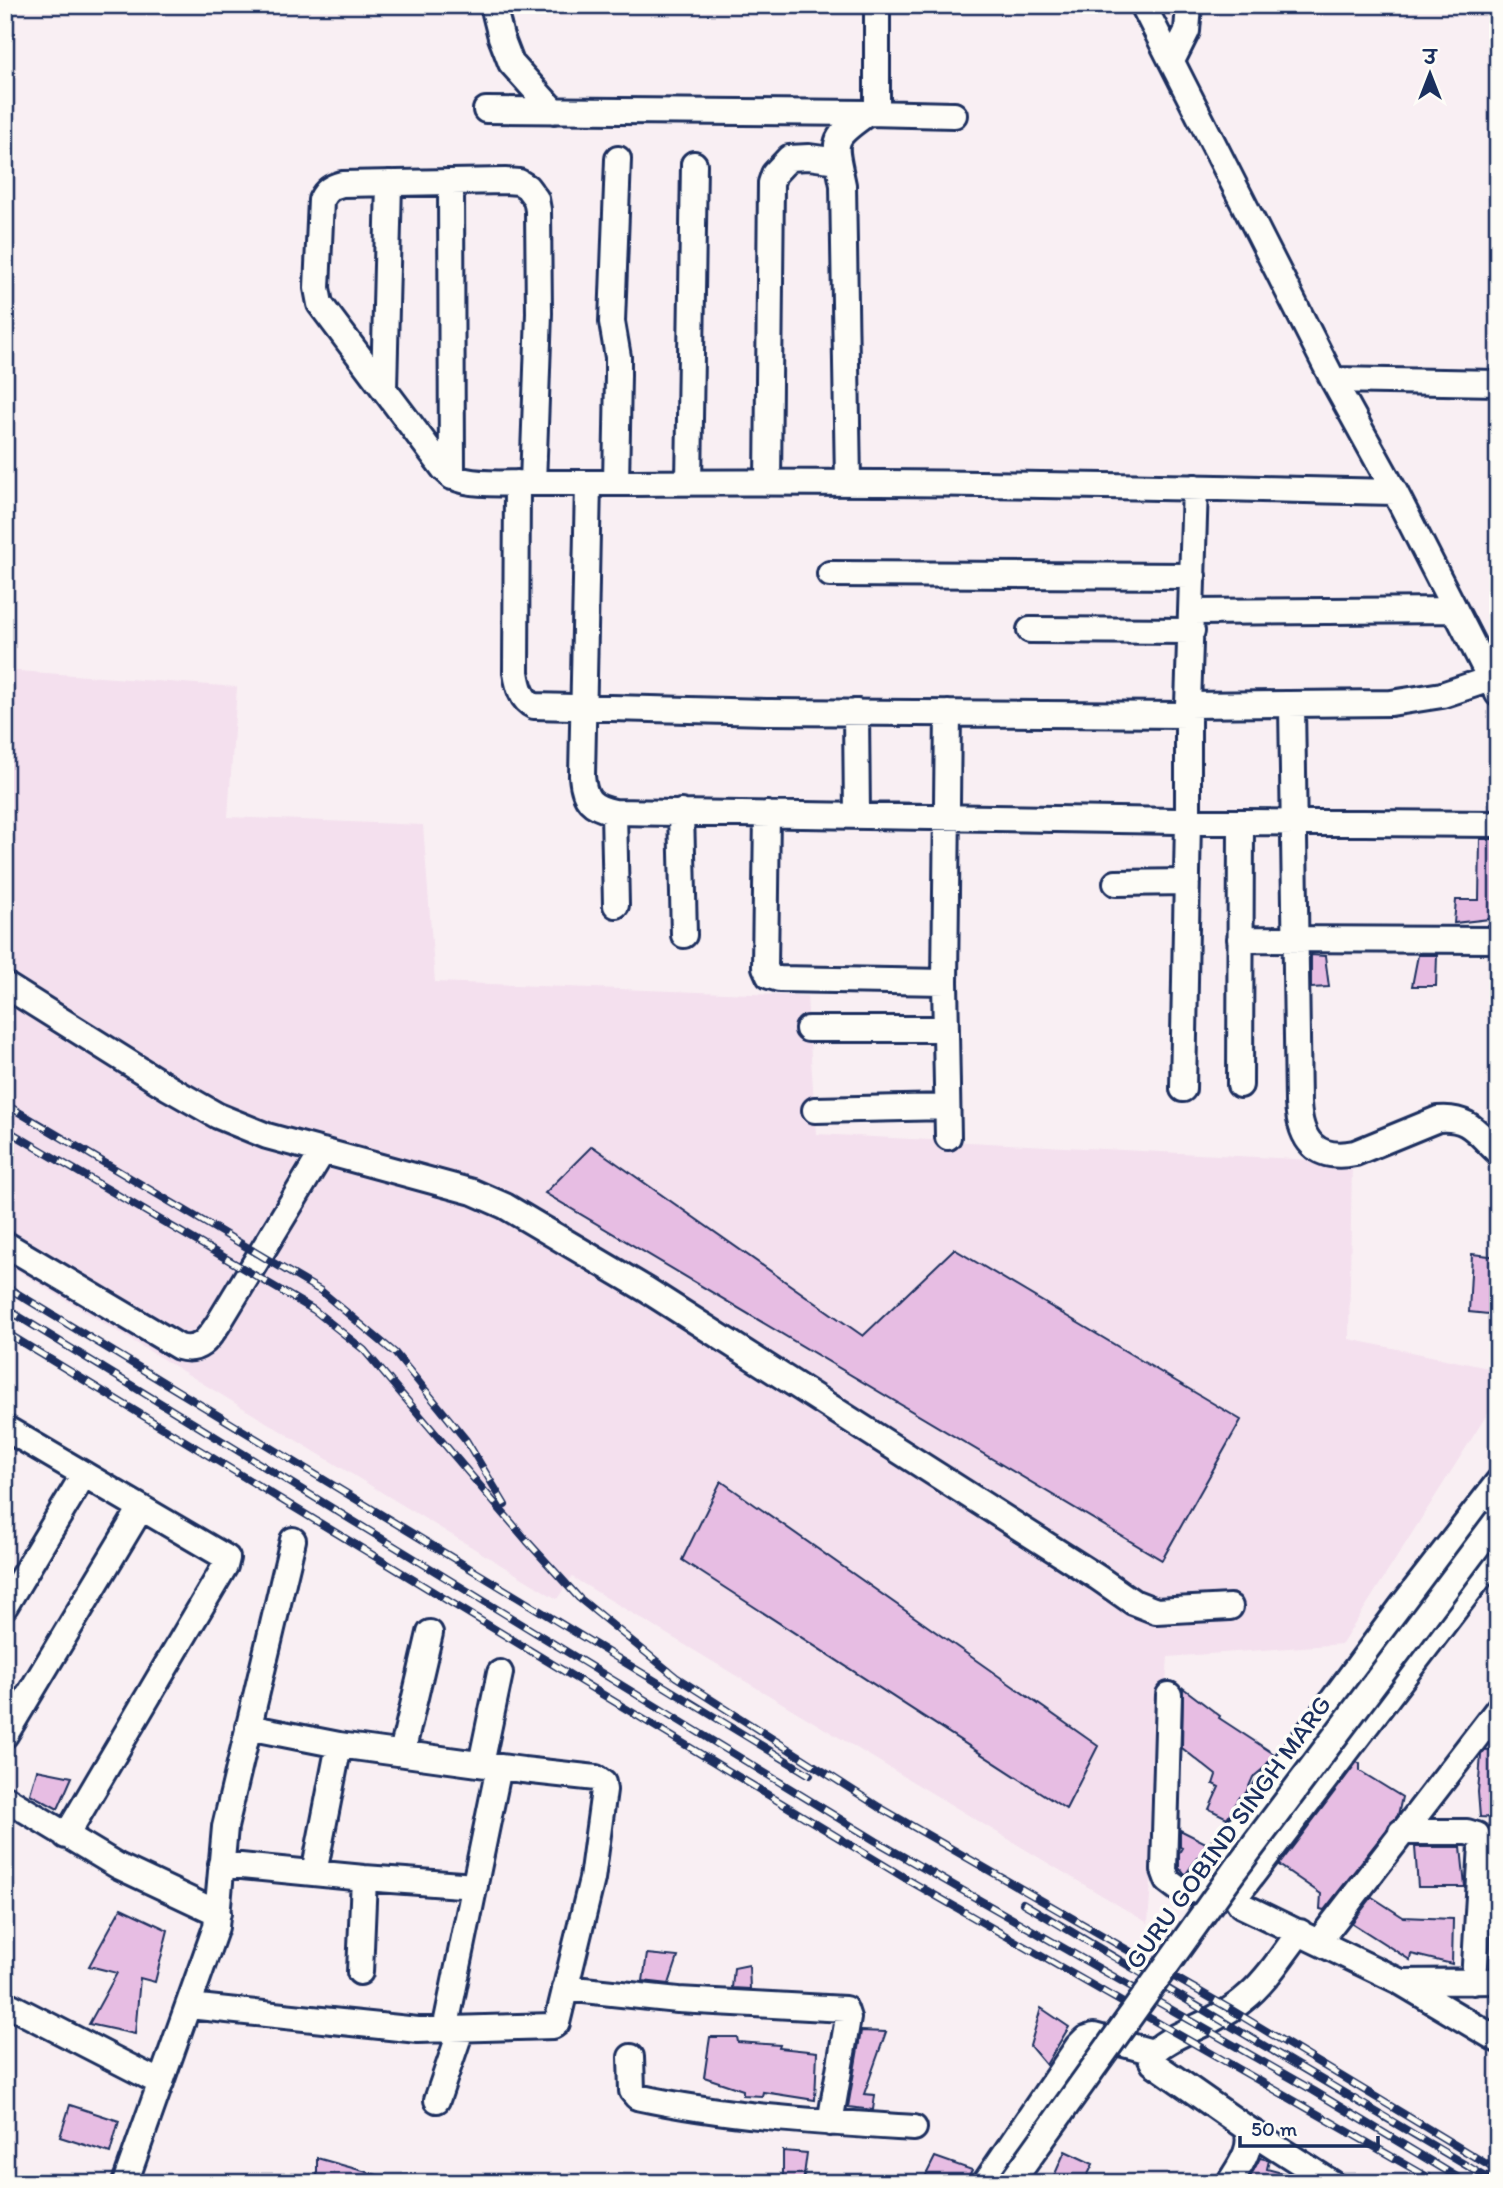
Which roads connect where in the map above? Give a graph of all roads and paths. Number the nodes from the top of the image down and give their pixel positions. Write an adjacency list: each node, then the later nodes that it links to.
1 (493, 5): 7 (street)
2 (877, 5): 8 (street)
3 (1143, 5): 5 (street)
4 (1189, 5): 5 (street)
5 (1171, 61): 15 (street)
6 (486, 110): 7 (street)
7 (554, 111): 8 (street)
8 (872, 113): 9 (street); 11 (street)
9 (954, 116)
10 (618, 159): 24 (street)
11 (838, 161): 19 (street); 21 (street)
12 (694, 164): 20 (street)
13 (451, 182): 14 (street); 18 (street); 22 (street)
14 (389, 183): 17 (street); 17 (street)
15 (1333, 380): 16 (street); 26 (street)
16 (1498, 383)
17 (384, 389): 18 (street)
18 (452, 477): 22 (street)
19 (848, 481): 21 (street); 25 (street)
20 (688, 482): 21 (street); 24 (street)
21 (768, 482)
22 (525, 483): 23 (street); 34 (street)
23 (588, 483): 24 (street); 34 (street)
24 (616, 483)
25 (1195, 487): 26 (street); 28 (street)
26 (1395, 492): 29 (street)
27 (830, 574): 28 (street)
28 (1193, 576): 30 (street)
29 (1455, 610): 30 (street); 32 (street)
30 (1192, 622): 31 (street); 35 (street)
31 (1030, 629)
32 (1494, 686): 33 (street)
33 (1292, 705): 35 (street); 45 (street)
34 (584, 709): 36 (street); 38 (street)
35 (1188, 710): 37 (street); 43 (street)
36 (856, 712): 37 (street); 41 (street)
37 (948, 713): 42 (street)
38 (614, 811): 39 (street); 49 (street)
39 (681, 813): 40 (street); 50 (street)
40 (767, 814): 41 (street); 54 (street)
41 (857, 815): 42 (street)
42 (946, 816): 43 (street); 54 (street)
43 (1188, 820): 44 (street); 47 (street)
44 (1241, 822): 45 (street); 51 (street)
45 (1293, 822): 46 (street); 52 (street)
46 (1498, 824)
47 (1187, 882): 48 (street); 59 (street)
48 (1116, 883)
49 (616, 905)
50 (684, 935)
51 (1240, 939): 52 (street); 58 (street)
52 (1296, 939): 53 (street); 64 (street)
53 (1498, 940)
54 (945, 982): 57 (street)
55 (5, 985): 63 (street)
56 (808, 1029): 57 (street)
57 (946, 1029): 60 (street)
58 (1240, 1085)
59 (1183, 1089)
60 (947, 1107): 61 (street); 62 (street)
61 (815, 1110)
62 (948, 1137)
63 (323, 1151): 65 (street); 74 (street)
64 (1498, 1152)
65 (5, 1244)
66 (5, 1428): 67 (street)
67 (84, 1474): 69 (street); 73 (street)
68 (1498, 1482): 77 (street)
69 (141, 1508): 80 (street); 86 (street)
70 (1498, 1520): 110 (street, GURU GOBIND SINGH MARG, bridge)
71 (293, 1540): 79 (street)
72 (1498, 1553): 92 (street)
73 (5, 1606)
74 (1230, 1607)
75 (430, 1633): 82 (street)
76 (500, 1673): 83 (street)
77 (1169, 1695)
78 (1498, 1709): 85 (street)
79 (248, 1727): 81 (street); 87 (street)
80 (5, 1735)
81 (339, 1745): 82 (street); 88 (street)
82 (402, 1753): 83 (street)
83 (490, 1766): 90 (street); 96 (street)
84 (5, 1798): 86 (street)
85 (1401, 1832): 92 (street); 95 (street)
86 (66, 1836): 91 (street)
87 (221, 1864): 88 (street); 91 (street)
88 (314, 1873): 89 (street)
89 (364, 1878): 90 (street); 93 (street)
90 (475, 1886): 99 (street)
91 (218, 1913): 98 (street)
92 (1310, 1937): 94 (street); 101 (street)
93 (360, 1972)
94 (1401, 1982): 95 (street); 100 (street)
95 (1486, 1982)
96 (565, 1988): 99 (street); 105 (street)
97 (5, 2003): 103 (street)
98 (189, 2006): 99 (street); 103 (street)
99 (453, 2030): 104 (street)
100 (1498, 2040)
101 (1153, 2052): 107 (street); 109 (street)
102 (631, 2057): 105 (street)
103 (161, 2083): 108 (street)
104 (437, 2100)
105 (830, 2123): 106 (street)
106 (915, 2128)
107 (1246, 2128): 111 (street); 112 (street)
108 (125, 2183)
109 (985, 2183)
110 (1011, 2183)
111 (1229, 2183)
112 (1332, 2183)

